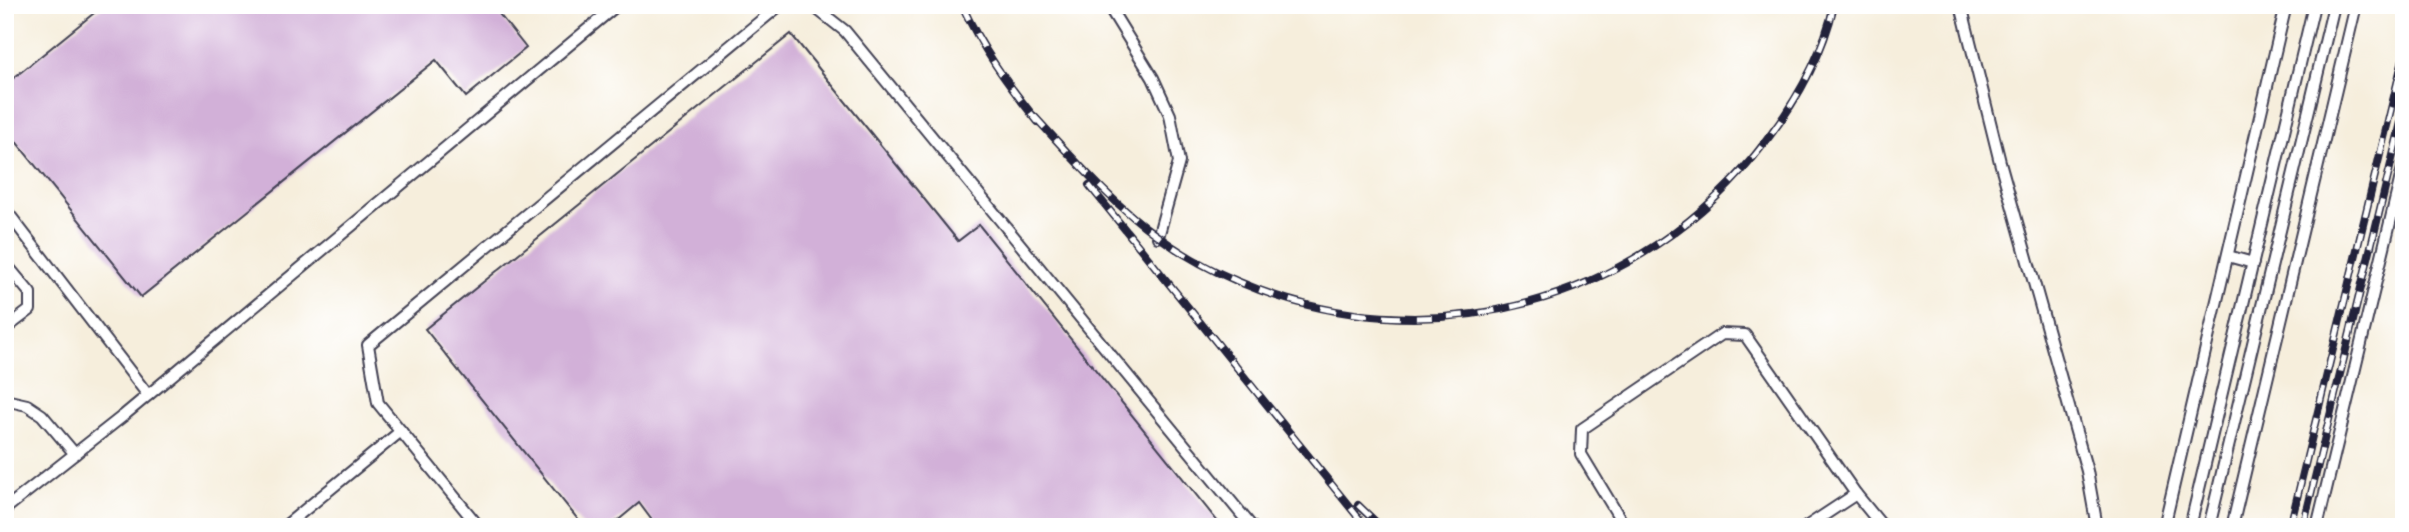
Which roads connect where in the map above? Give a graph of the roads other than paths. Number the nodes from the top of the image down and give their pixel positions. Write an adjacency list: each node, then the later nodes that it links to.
1 (617, 5): 17 (lane)
2 (780, 5): 19 (lane)
3 (812, 5): 25 (lane)
4 (1108, 5): 12 (lane)
5 (1961, 5): 29 (lane)
6 (2287, 5): 13 (lane)
7 (2314, 5): 15 (lane)
8 (2334, 5): 32 (lane)
9 (2356, 5): 33 (lane)
10 (2404, 164): 34 (lane)
11 (5, 209): 17 (lane)
12 (1158, 237)
13 (2228, 256): 15 (lane); 30 (lane)
14 (5, 263): 16 (lane)
15 (2253, 263): 31 (lane)
16 (5, 330)
17 (148, 395): 20 (lane)
18 (5, 400): 20 (lane)
19 (401, 431): 23 (lane); 24 (lane)
20 (75, 454): 22 (lane)
21 (1856, 494): 26 (lane); 27 (lane); 28 (lane)
22 (5, 509)
23 (284, 527)
24 (479, 527)
25 (1252, 527)
26 (1625, 527)
27 (1806, 527)
28 (1883, 527)
29 (2097, 527)
30 (2164, 527)
31 (2190, 527)
32 (2209, 527)
33 (2232, 527)
34 (2316, 527)

